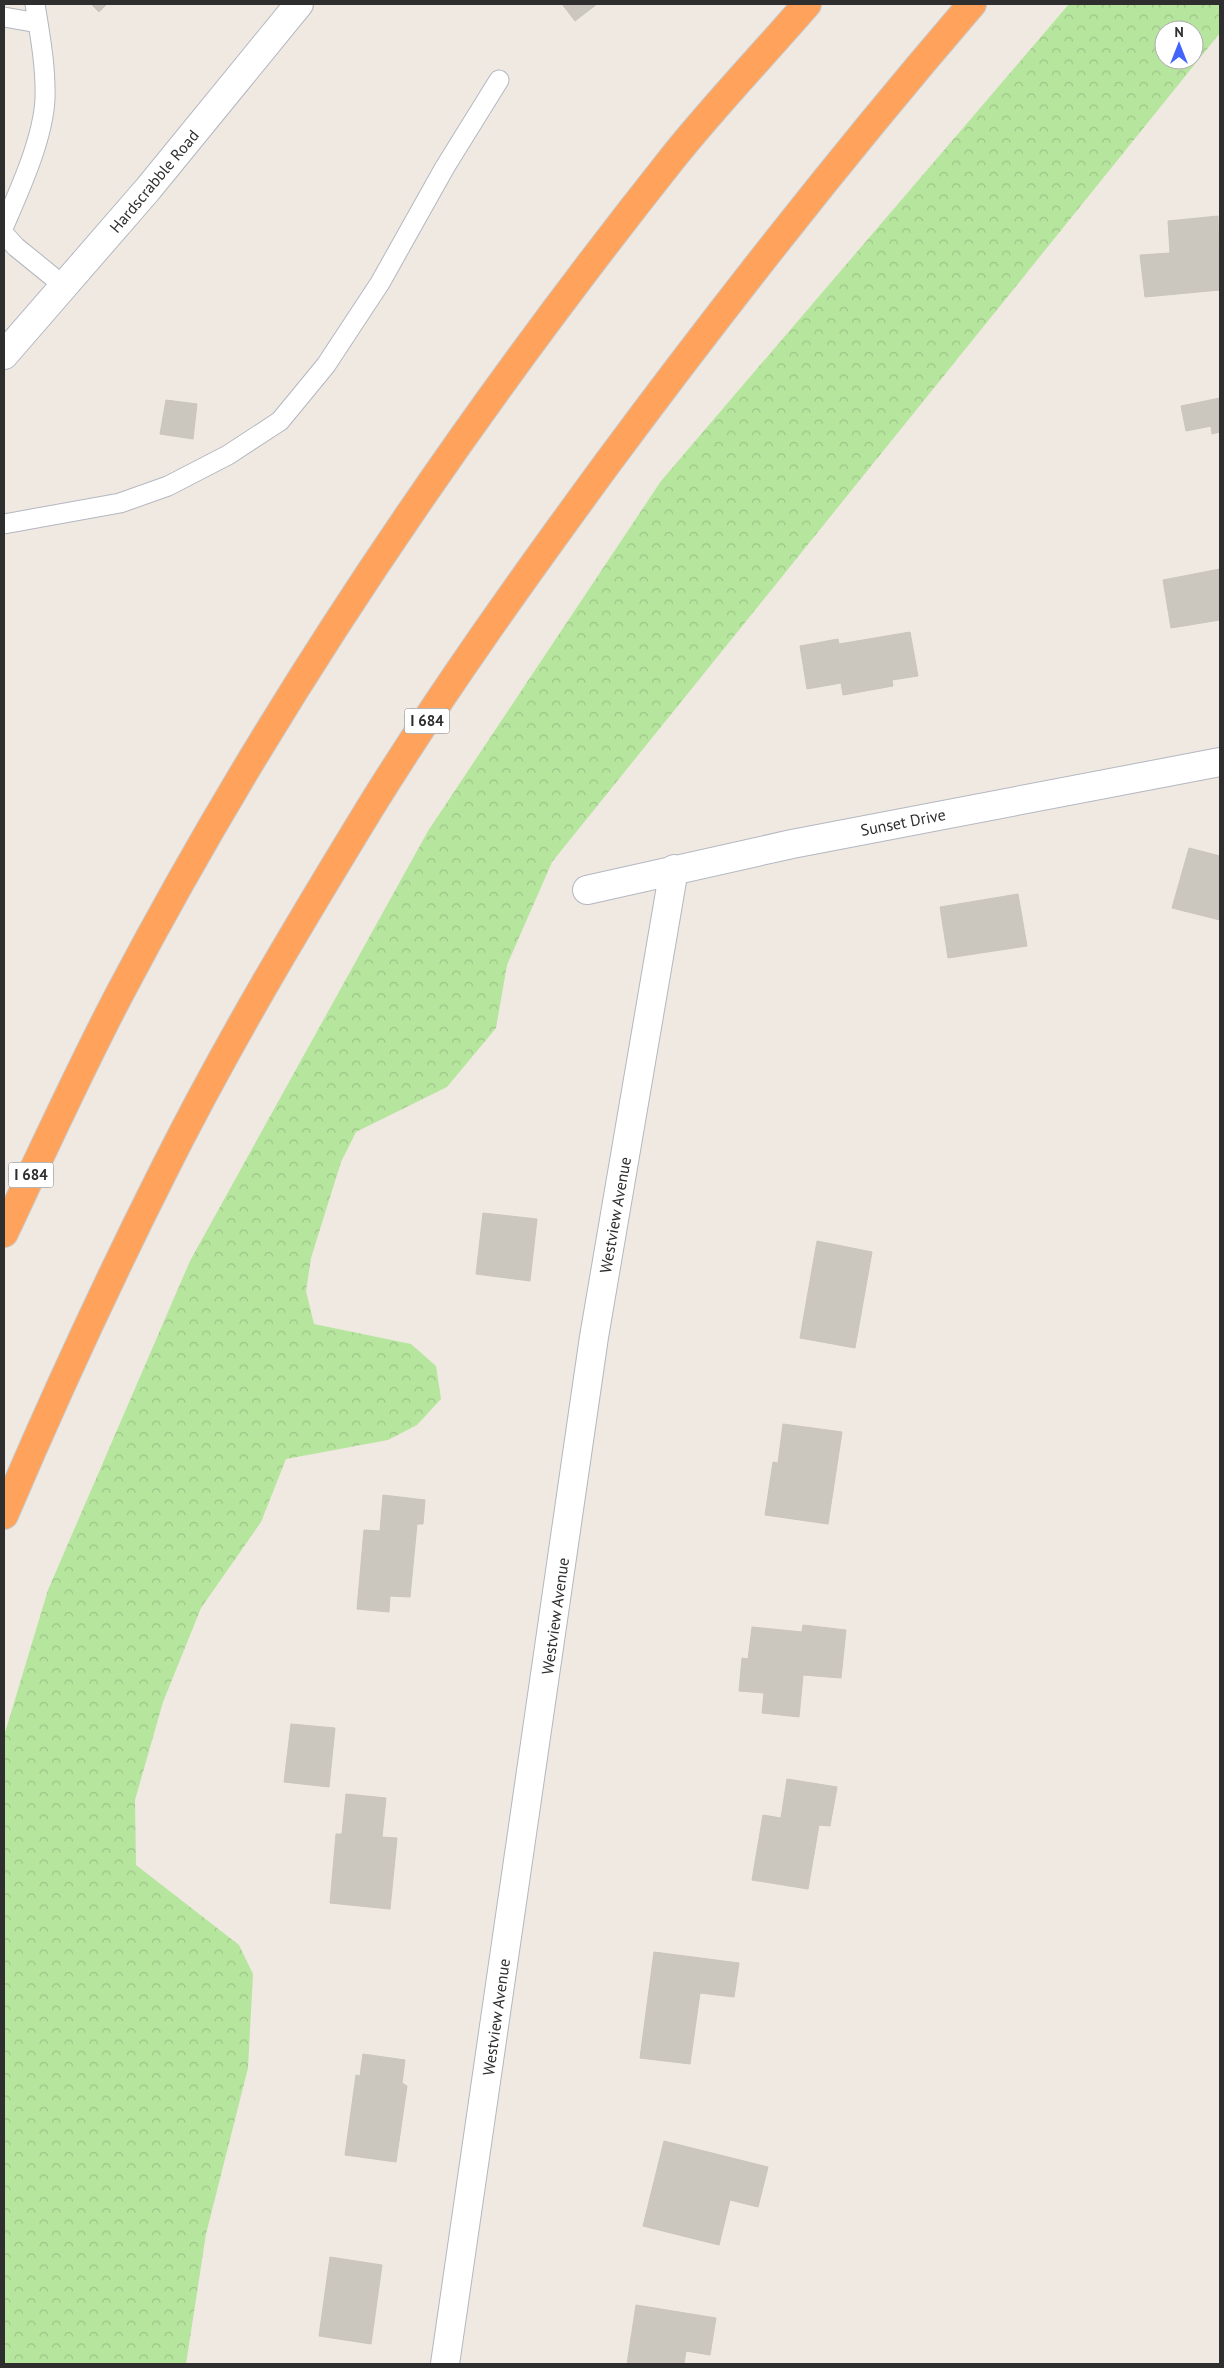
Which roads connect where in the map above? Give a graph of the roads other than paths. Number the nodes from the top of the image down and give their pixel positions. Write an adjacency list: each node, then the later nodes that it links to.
1 (35, 4): 6 (lane)
2 (299, 4): 10 (street, Hardscrabble Road)
3 (808, 4): 16 (highway, I 684)
4 (972, 4): 17 (highway, I 684)
5 (4, 17): 6 (lane)
6 (38, 23): 8 (lane)
7 (499, 80): 12 (lane)
8 (4, 226)
9 (4, 234): 10 (lane)
10 (64, 286): 11 (street, Hardscrabble Road)
11 (4, 354)
12 (4, 524)
13 (1220, 762): 14 (street, Sunset Drive)
14 (674, 869): 15 (street, Sunset Drive); 18 (street, Westview Avenue)
15 (587, 890)
16 (4, 1233)
17 (4, 1515)
18 (444, 2364)

